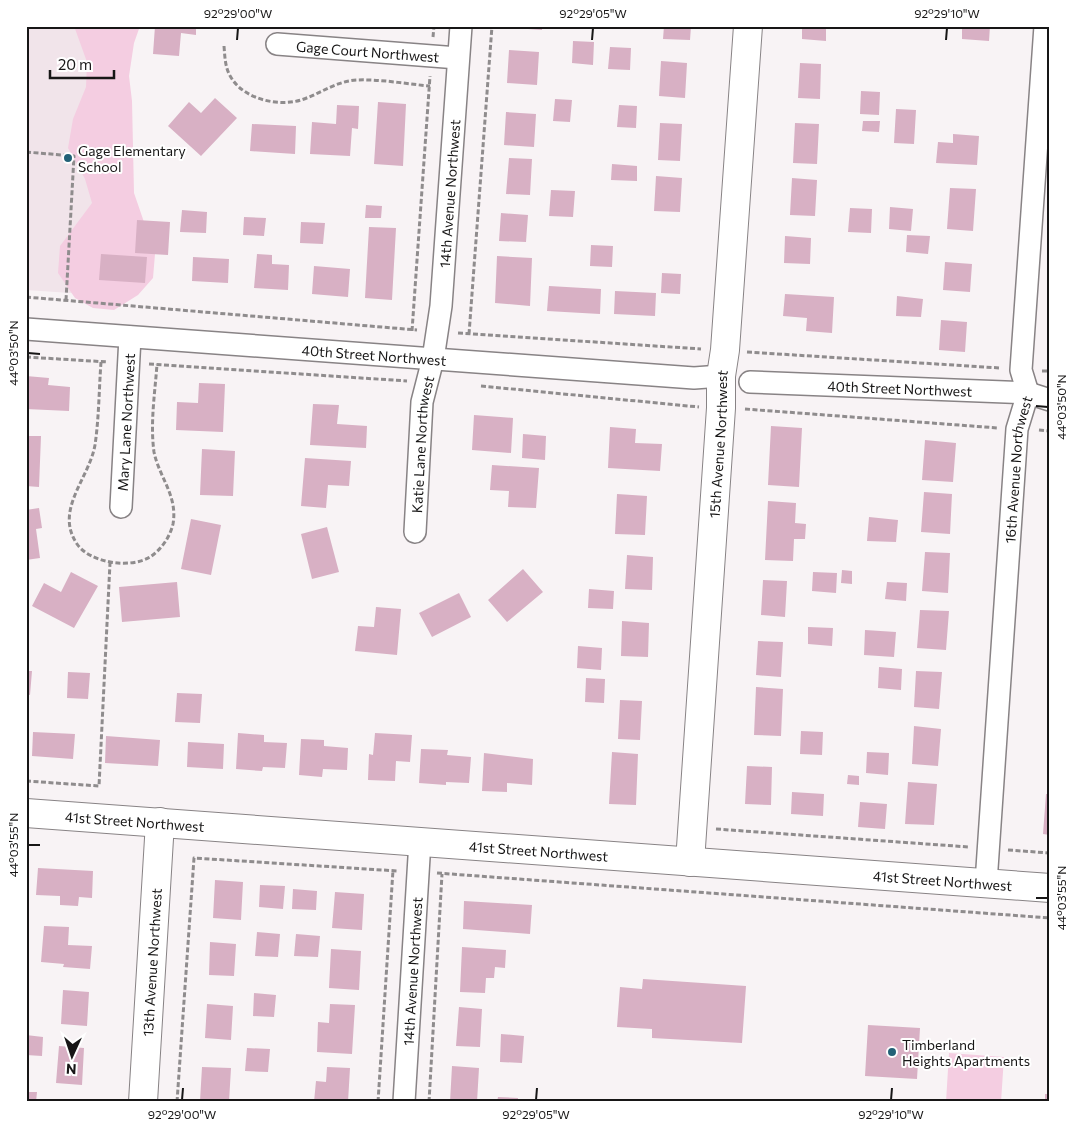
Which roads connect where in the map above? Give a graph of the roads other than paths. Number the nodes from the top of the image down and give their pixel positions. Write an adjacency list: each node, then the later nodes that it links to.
1 (461, 26): 5 (street, 14th Avenue Northwest)
2 (748, 26): 9 (street, 15th Avenue Northwest)
3 (1045, 26): 11 (street, 16th Avenue Northwest)
4 (277, 44): 5 (street, Gage Court Northwest)
5 (458, 58): 8 (street, 14th Avenue Northwest)
6 (26, 328): 7 (street, 40th Street Northwest)
7 (130, 337): 8 (street, 40th Street Northwest); 13 (street, Mary Lane Northwest)
8 (433, 358): 9 (street, 40th Street Northwest); 14 (street, Katie Lane Northwest)
9 (721, 376): 18 (street, 15th Avenue Northwest)
10 (750, 382): 11 (street, 40th Street Northwest)
11 (1028, 393): 12 (street, 40th Street Northwest); 19 (street, 16th Avenue Northwest)
12 (1050, 400)
13 (121, 507)
14 (415, 532)
15 (26, 812): 16 (street, 41st Street Northwest)
16 (160, 822): 17 (street, 41st Street Northwest); 21 (street, 13th Avenue Northwest)
17 (420, 841): 18 (street, 41st Street Northwest); 22 (street, 14th Avenue Northwest)
18 (690, 862): 19 (street, 41st Street Northwest)
19 (986, 883): 20 (street, 41st Street Northwest)
20 (1050, 888)
21 (144, 1102)
22 (404, 1102)

